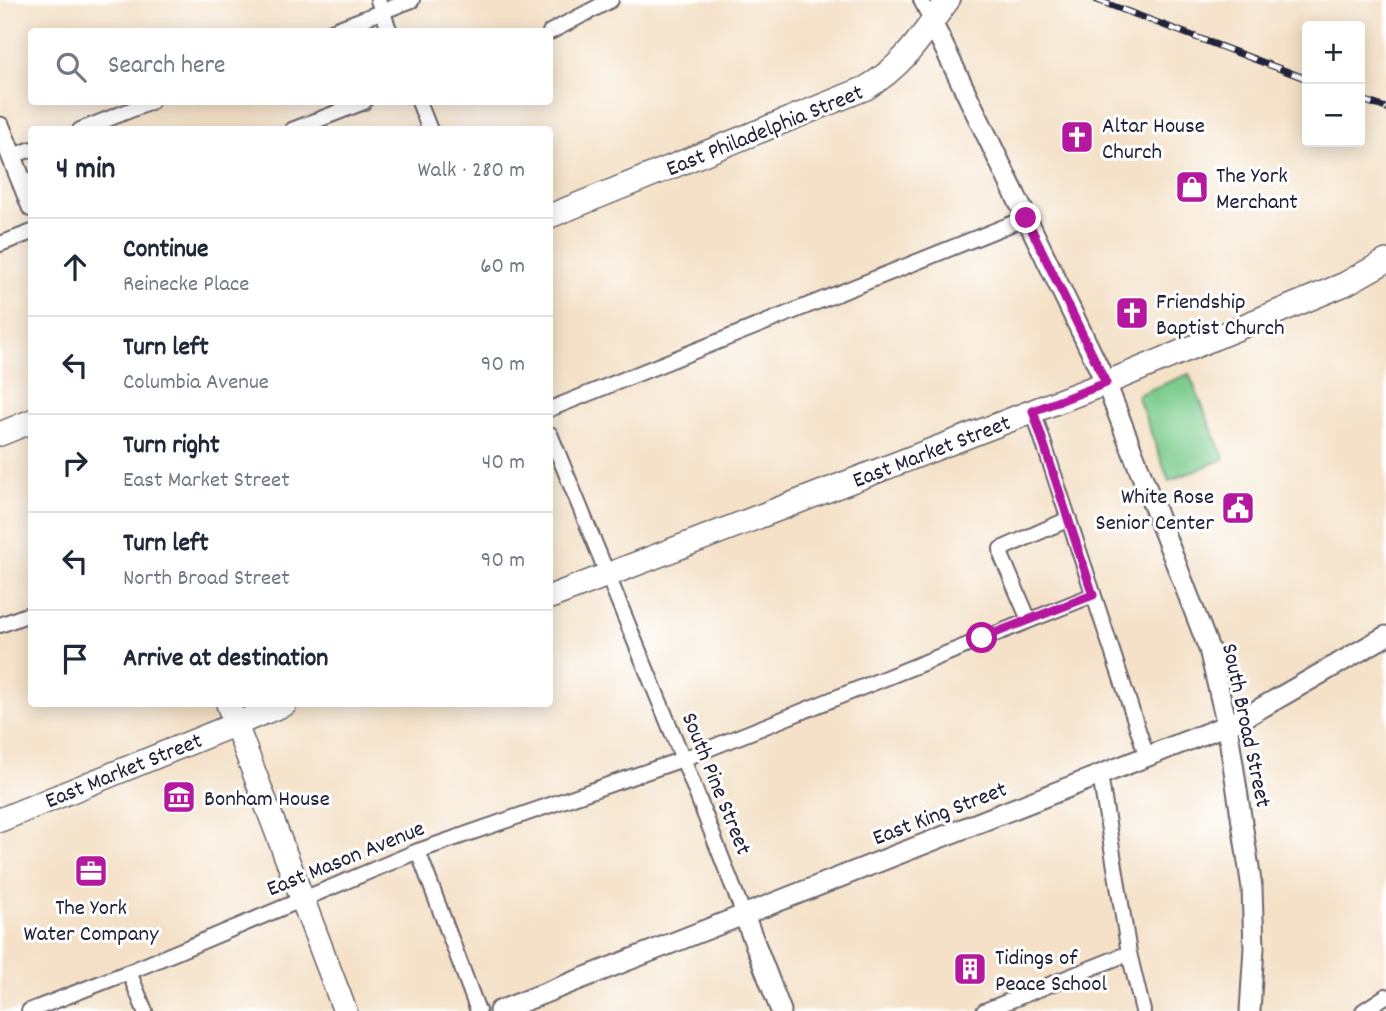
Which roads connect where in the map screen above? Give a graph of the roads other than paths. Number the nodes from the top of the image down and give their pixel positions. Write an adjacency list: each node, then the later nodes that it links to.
1 (412, 0): 5 (street)
2 (611, 0): 9 (street)
3 (921, 0): 6 (street)
4 (948, 0): 6 (main road, East Philadelphia Street)
5 (380, 5): 7 (street); 8 (street)
6 (932, 22): 20 (main road, East Philadelphia Street); 21 (street, South Broad Street)
7 (336, 28)
8 (389, 28)
9 (553, 30)
10 (143, 105): 13 (street)
11 (356, 105): 14 (street)
12 (420, 105): 15 (street)
13 (90, 126)
14 (302, 126)
15 (428, 126)
16 (0, 127): 18 (street)
17 (28, 150): 18 (street)
18 (12, 156): 19 (street)
19 (28, 197)
20 (553, 215)
21 (1026, 218): 25 (street, South Broad Street); 26 (street)
22 (28, 234): 23 (street)
23 (0, 244)
24 (1386, 261): 25 (main road, East Market Street)
25 (1106, 383): 27 (main road, East Market Street); 41 (street, South Broad Street)
26 (553, 408)
27 (1033, 411): 31 (street); 32 (main road, East Market Street)
28 (28, 423): 29 (main road)
29 (0, 434)
30 (553, 441): 32 (street, South Pine Street)
31 (1069, 519): 33 (street); 36 (street)
32 (607, 574): 34 (main road, East Market Street); 43 (street, South Pine Street)
33 (1093, 595): 36 (street, East Mason Avenue); 42 (street)
34 (553, 596)
35 (28, 614): 37 (street)
36 (1029, 620): 43 (street, East Mason Avenue)
37 (0, 625)
38 (1386, 636): 41 (street, East King Street)
39 (267, 707): 40 (main road, East Market Street)
40 (232, 713): 45 (main road, East Market Street); 47 (main road)
41 (1227, 725): 42 (street, East King Street); 52 (street, South Broad Street)
42 (1147, 757): 44 (street, East King Street)
43 (683, 759): 46 (street, East Mason Avenue); 48 (street, South Pine Street)
44 (1100, 775): 48 (street, East King Street); 49 (street)
45 (0, 820)
46 (418, 851): 47 (street, East Mason Avenue); 56 (street)
47 (302, 898): 50 (street, East Mason Avenue); 55 (main road)
48 (744, 915): 57 (street, East King Street); 58 (street, South Pine Street)
49 (1129, 954): 59 (street); 60 (street)
50 (129, 972): 53 (street, East Mason Avenue); 54 (street)
51 (1386, 996): 61 (street)
52 (1255, 1006)
53 (29, 1011)
54 (145, 1011)
55 (345, 1011)
56 (478, 1011)
57 (499, 1011)
58 (781, 1011)
59 (984, 1011)
60 (1143, 1011)
61 (1363, 1011)

